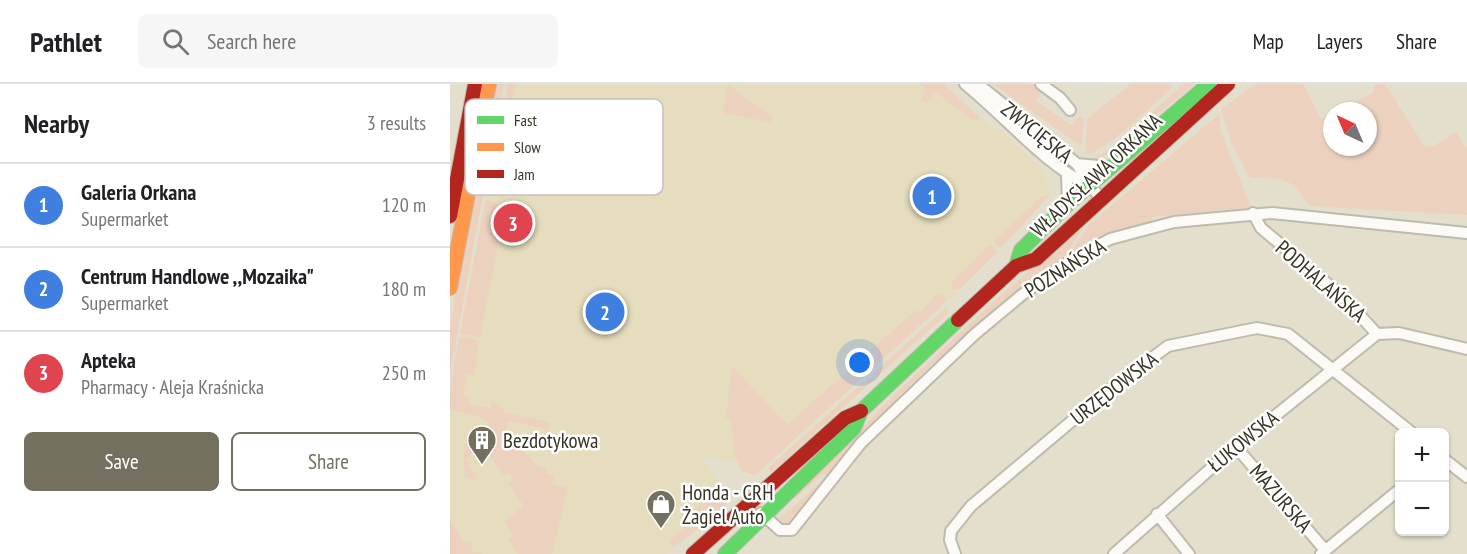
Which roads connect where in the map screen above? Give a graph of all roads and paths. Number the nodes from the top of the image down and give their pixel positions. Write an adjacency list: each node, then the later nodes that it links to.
1 (475, 84): 8 (street)
2 (489, 84): 9 (street)
3 (965, 84): 14 (street, ZWYCIĘSKA)
4 (978, 84): 12 (street, ZWYCIĘSKA)
5 (1041, 84): 10 (street, ZWYCIĘSKA)
6 (1209, 84): 13 (street, WŁADYSŁAWA ORKANA)
7 (1228, 84): 17 (street, WŁADYSŁAWA ORKANA)
8 (472, 99)
9 (486, 99)
10 (1070, 110)
11 (465, 137): 20 (street)
12 (1077, 164): 13 (street); 15 (street, ZWYCIĘSKA)
13 (1109, 167): 15 (street, WŁADYSŁAWA ORKANA)
14 (1066, 175): 15 (street, ZWYCIĘSKA); 18 (street, ZWYCIĘSKA)
15 (1089, 185): 17 (street, ZWYCIĘSKA); 18 (street, WŁADYSŁAWA ORKANA)
16 (468, 195): 23 (street)
17 (1102, 199): 22 (street, WŁADYSŁAWA ORKANA)
18 (1068, 204): 22 (street, WŁADYSŁAWA ORKANA)
19 (1253, 213): 21 (street, POZNAŃSKA); 24 (street, PODHALAŃSKA); 35 (street, POZNAŃSKA)
20 (450, 216)
21 (1467, 233)
22 (1016, 266): 27 (street, WŁADYSŁAWA ORKANA)
23 (450, 288)
24 (1377, 334): 25 (street, PODHALAŃSKA); 26 (street, ŁUKOWSKA)
25 (1467, 349)
26 (1332, 370): 28 (street, URZĘDOWSKA); 29 (street, ŁUKOWSKA); 39 (street, URZĘDOWSKA)
27 (861, 411): 33 (street, WŁADYSŁAWA ORKANA); 35 (street, WŁADYSŁAWA ORKANA)
28 (1406, 428)
29 (1236, 447): 34 (street, ŁUKOWSKA); 36 (street, MAZURSKA)
30 (1449, 463): 31 (street)
31 (1467, 477)
32 (1395, 493): 36 (street)
33 (752, 504): 35 (street); 37 (street, WŁADYSŁAWA ORKANA)
34 (1157, 514): 40 (street, ŁUKOWSKA); 41 (street)
35 (764, 517): 38 (street, WŁADYSŁAWA ORKANA)
36 (1323, 552)
37 (693, 554)
38 (725, 554)
39 (955, 554)
40 (1114, 554)
41 (1189, 554)

